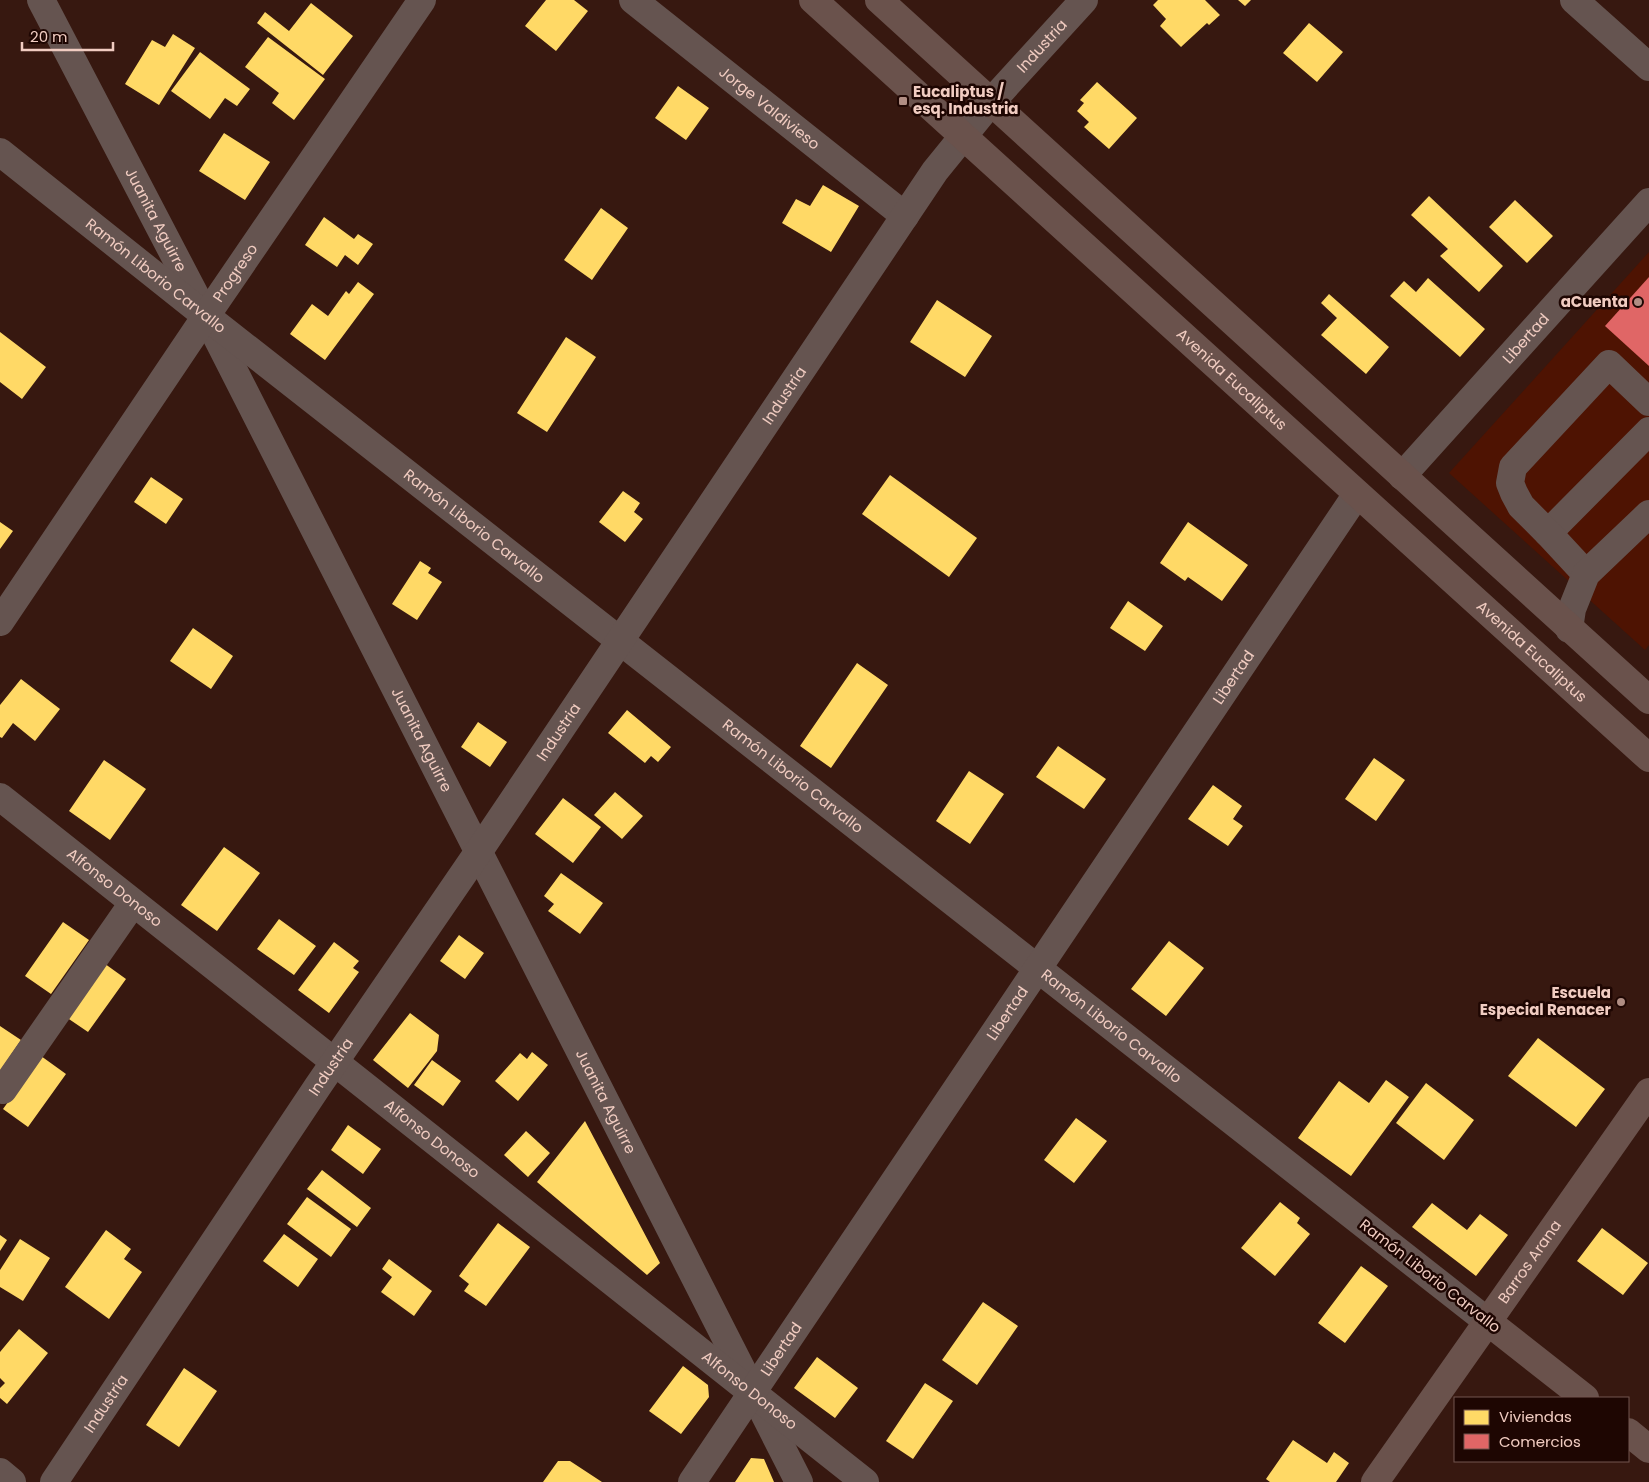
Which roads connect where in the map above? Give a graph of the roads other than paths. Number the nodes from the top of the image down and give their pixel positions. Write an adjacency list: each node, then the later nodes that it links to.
1 (41, 0): 14 (street, Juanita Aguirre)
2 (422, 0): 14 (street, Progreso)
3 (632, 0): 13 (street, Jorge Valdivieso)
4 (813, 0): 10 (main road, Avenida Eucaliptus)
5 (879, 0): 9 (main road)
6 (1084, 0): 9 (street, Industria)
7 (1574, 0): 8 (street)
8 (1649, 67)
9 (991, 102): 10 (street, Industria); 17 (main road)
10 (962, 135): 13 (street, Industria); 18 (main road, Avenida Eucaliptus)
11 (0, 152): 14 (street, Ramón Liborio Carvallo)
12 (1649, 202): 17 (street, Libertad)
13 (905, 216): 24 (street, Industria)
14 (206, 316): 22 (street, Progreso); 24 (street, Ramón Liborio Carvallo); 28 (street, Juanita Aguirre)
15 (1649, 402): 20 (street)
16 (1649, 431): 20 (street)
17 (1402, 476): 23 (main road)
18 (1357, 494): 26 (main road, Avenida Eucaliptus); 30 (street, Libertad)
19 (1649, 514): 21 (street)
20 (1548, 533): 21 (street)
21 (1586, 574): 23 (street)
22 (0, 622)
23 (1569, 628): 25 (main road)
24 (619, 640): 28 (street, Industria); 30 (street, Ramón Liborio Carvallo)
25 (1649, 700)
26 (1649, 758)
27 (0, 797): 29 (street, Alfonso Donoso)
28 (479, 851): 31 (street, Industria); 35 (street, Juanita Aguirre)
29 (133, 903): 31 (street, Alfonso Donoso); 32 (street)
30 (1037, 968): 34 (street, Ramón Liborio Carvallo); 35 (street, Libertad)
31 (334, 1062): 35 (street, Alfonso Donoso); 41 (street, Industria)
32 (3, 1090)
33 (1649, 1092): 34 (main road, Barros Arana)
34 (1487, 1321): 36 (main road, Ramón Liborio Carvallo); 45 (main road, Barros Arana)
35 (752, 1392): 42 (street, Libertad); 43 (street, Juanita Aguirre); 44 (street, Alfonso Donoso)
36 (1584, 1397)
37 (1629, 1433): 38 (main road)
38 (1649, 1448)
39 (0, 1472): 40 (street)
40 (12, 1482)
41 (54, 1482)
42 (692, 1482)
43 (799, 1482)
44 (865, 1482)
45 (1375, 1482)

